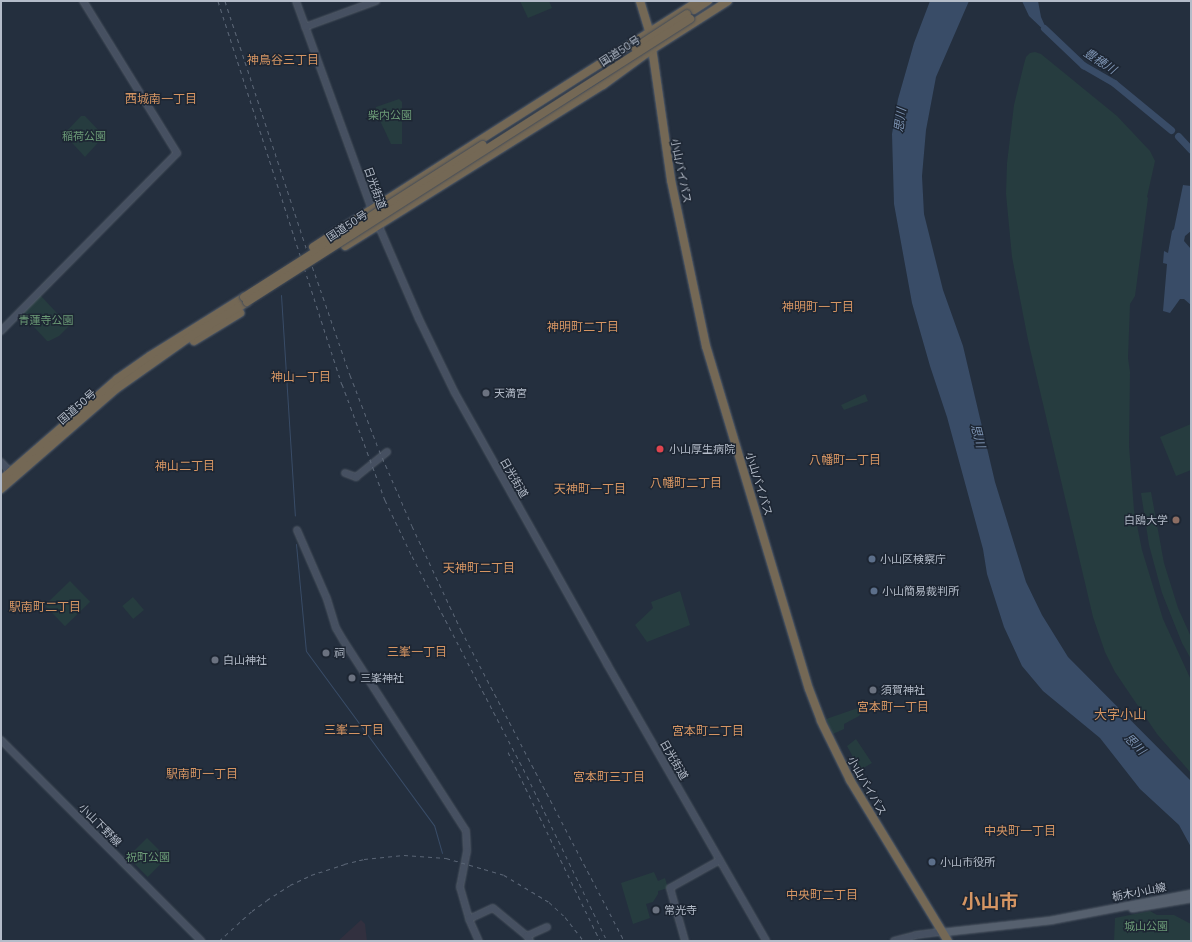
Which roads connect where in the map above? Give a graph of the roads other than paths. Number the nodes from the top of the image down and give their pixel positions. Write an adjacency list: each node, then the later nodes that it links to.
1 (83, 1): 16 (main road)
2 (296, 1): 10 (main road, 日光街道)
3 (376, 1): 10 (main road)
4 (640, 1): 11 (highway, 小山バイパス)
5 (699, 1): 11 (highway)
6 (708, 1): 9 (highway, 国道50号)
7 (719, 1): 9 (highway, 国道50号)
8 (728, 1): 12 (highway)
9 (689, 17): 15 (highway, 国道50号, bridge)
10 (305, 27): 13 (main road, 日光街道)
11 (650, 34): 12 (highway, 小山バイパス); 13 (highway)
12 (651, 50): 14 (highway); 31 (highway, 小山バイパス)
13 (372, 209): 14 (main road, 日光街道); 15 (highway, bridge)
14 (377, 225): 15 (highway); 25 (main road, 日光街道)
15 (246, 300): 20 (highway, 国道50号); 20 (highway, 国道50号)
16 (1, 331)
17 (387, 452): 19 (main road)
18 (1, 462): 20 (main road)
19 (345, 473)
20 (12, 474): 21 (highway, 国道50号); 22 (highway, 国道50号)
21 (1, 480)
22 (1, 489)
23 (297, 530): 29 (main road)
24 (1, 740): 33 (main road, 小山下野線)
25 (720, 860): 35 (main road); 36 (main road, 日光街道)
26 (1191, 893): 28 (main road, 栃木小山線)
27 (1191, 898): 28 (main road, 栃木小山線)
28 (1146, 904): 31 (main road, 栃木小山線)
29 (469, 919): 32 (main road); 34 (main road)
30 (546, 927): 32 (main road)
31 (942, 932): 37 (main road); 38 (highway, 小山バイパス)
32 (528, 938)
33 (201, 941)
34 (479, 941)
35 (686, 941)
36 (766, 941)
37 (894, 941)
38 (948, 941)

